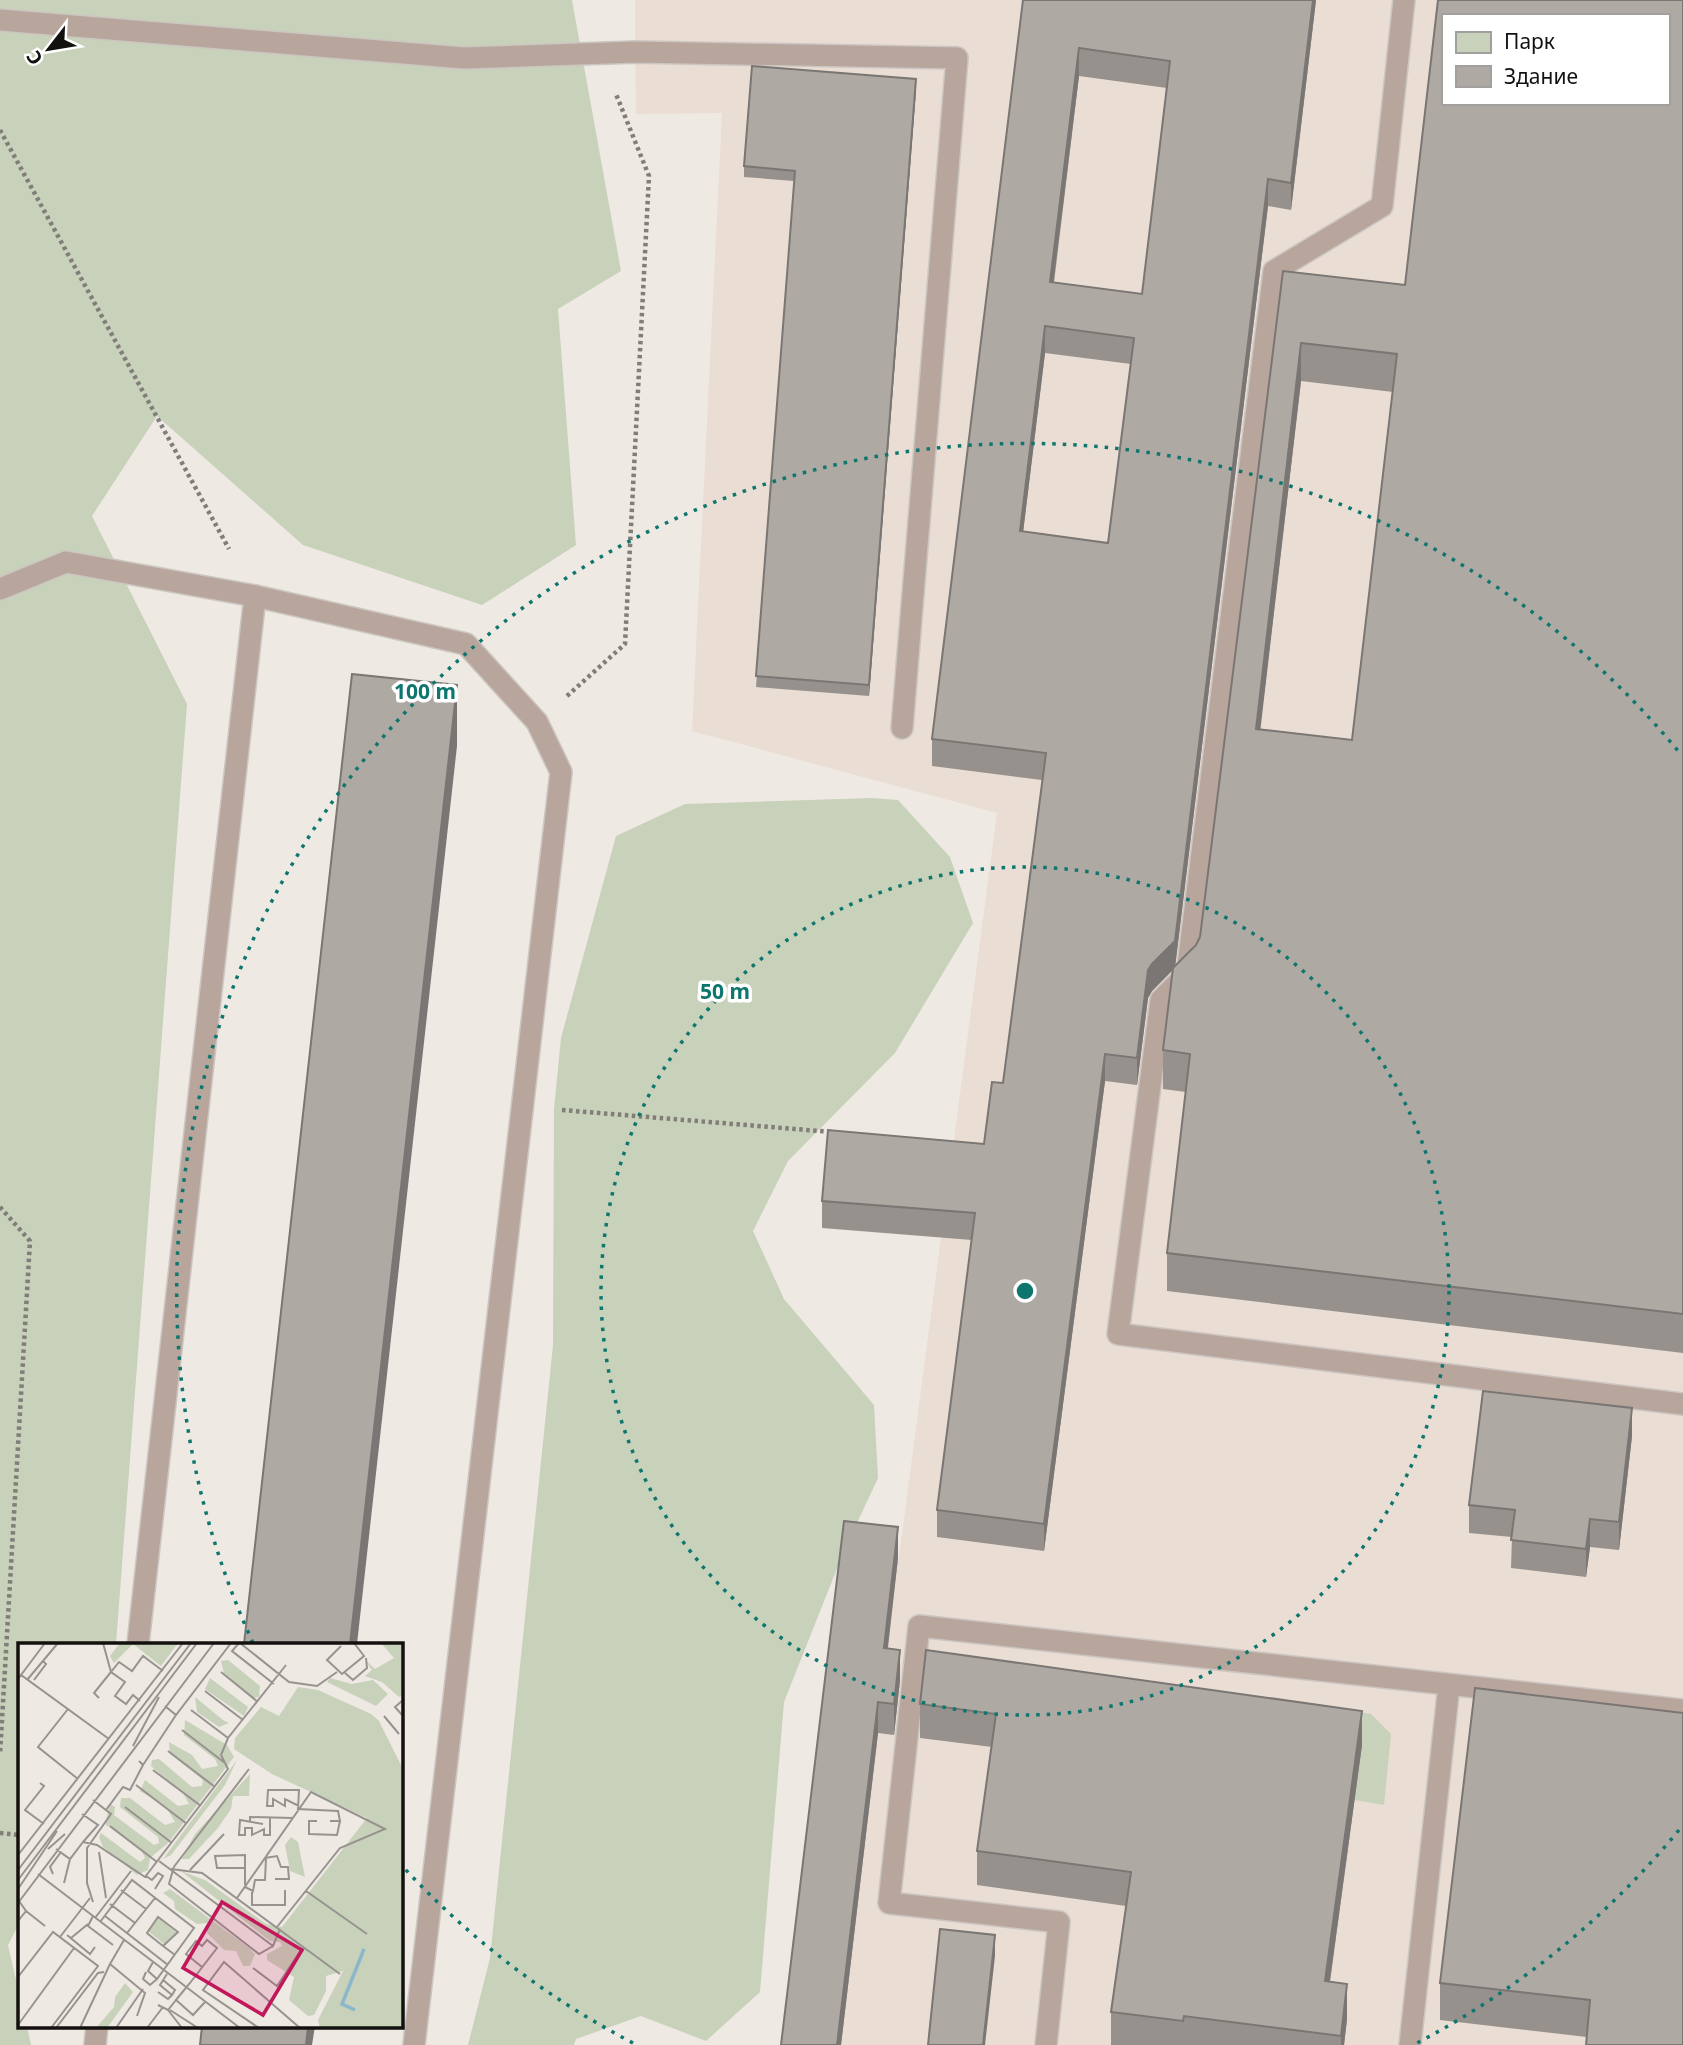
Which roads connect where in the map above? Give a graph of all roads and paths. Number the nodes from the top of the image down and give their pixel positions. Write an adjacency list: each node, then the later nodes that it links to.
1 (1404, 0): 12 (lane)
2 (0, 20): 3 (lane)
3 (600, 53): 7 (path); 8 (lane)
4 (0, 130): 6 (path)
5 (0, 589): 6 (lane)
6 (255, 596): 7 (lane); 13 (lane)
7 (537, 722): 9 (lane)
8 (902, 728)
9 (522, 1107): 10 (path); 19 (lane)
10 (845, 1133)
11 (0, 1208): 16 (path)
12 (1683, 1404)
13 (138, 1643)
14 (1450, 1685): 15 (lane); 20 (lane); 21 (lane)
15 (1683, 1710)
16 (0, 1754)
17 (0, 1833): 18 (path)
18 (18, 1835)
19 (414, 2045)
20 (1046, 2045)
21 (1410, 2045)

